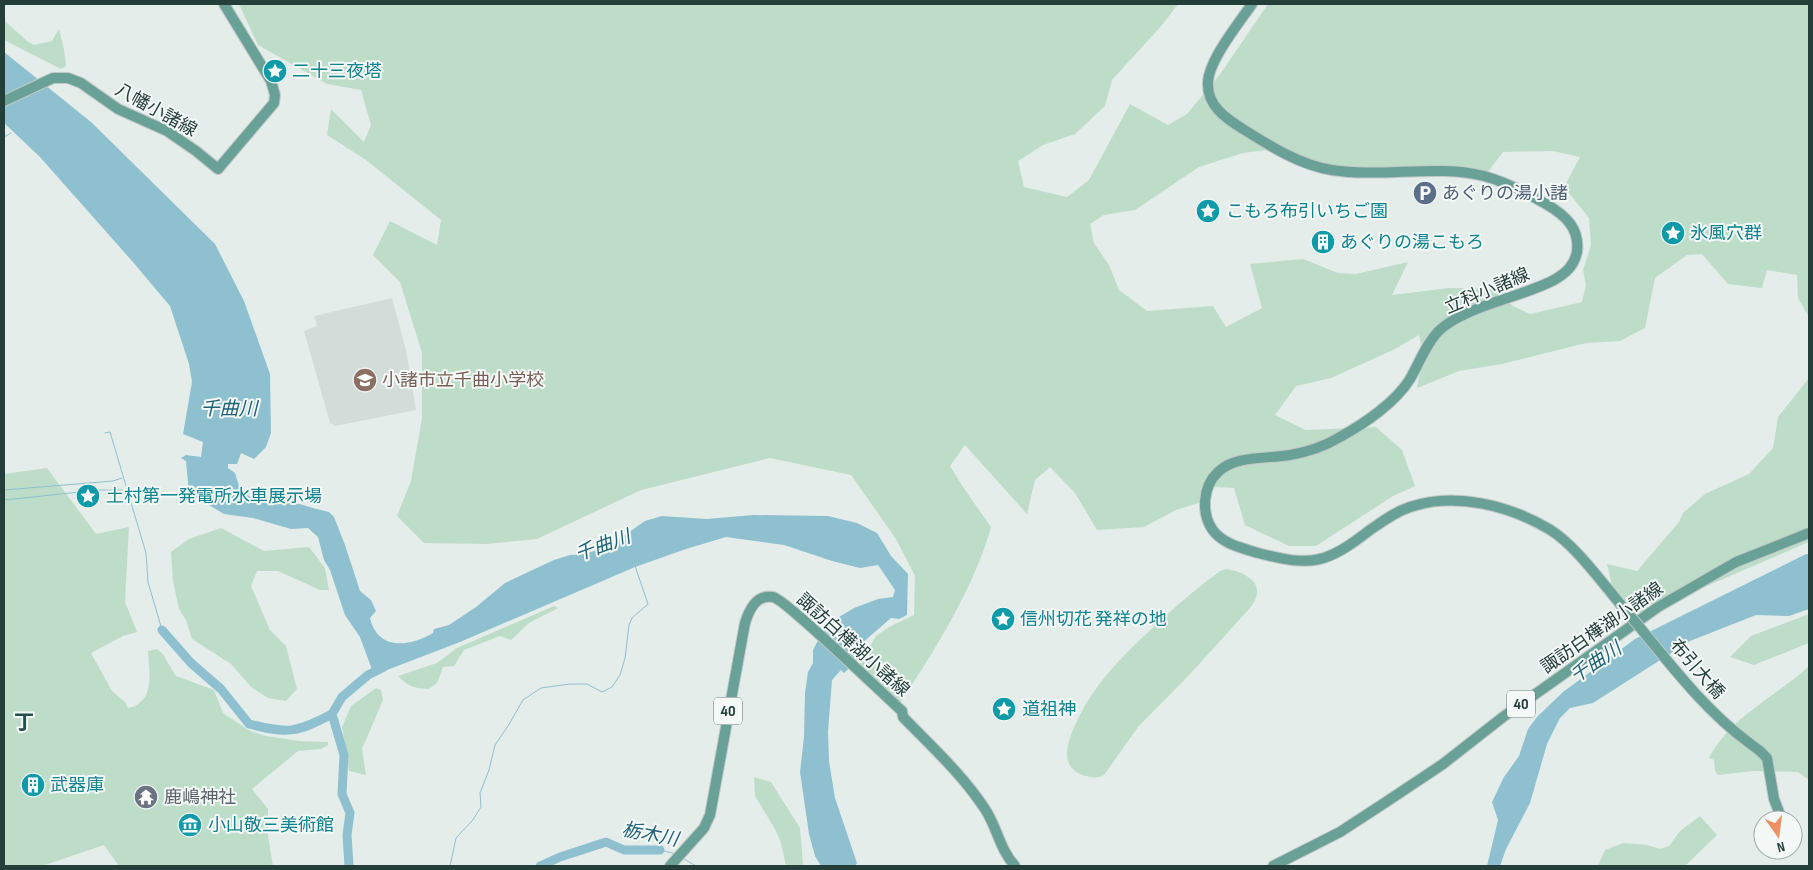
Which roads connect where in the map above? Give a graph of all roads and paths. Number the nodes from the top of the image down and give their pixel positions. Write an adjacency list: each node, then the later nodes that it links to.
1 (224, 4): 3 (main road, 八幡小諸線)
2 (1252, 4): 5 (main road, 立科小諸線)
3 (4, 101)
4 (1809, 533): 9 (main road, 諏訪白樺湖小諸線 / 40)
5 (1627, 612): 6 (main road, 布引大橋, bridge)
6 (1778, 810)
7 (670, 866): 8 (main road, 諏訪白樺湖小諸線 / 40)
8 (1015, 866)
9 (1273, 866)

